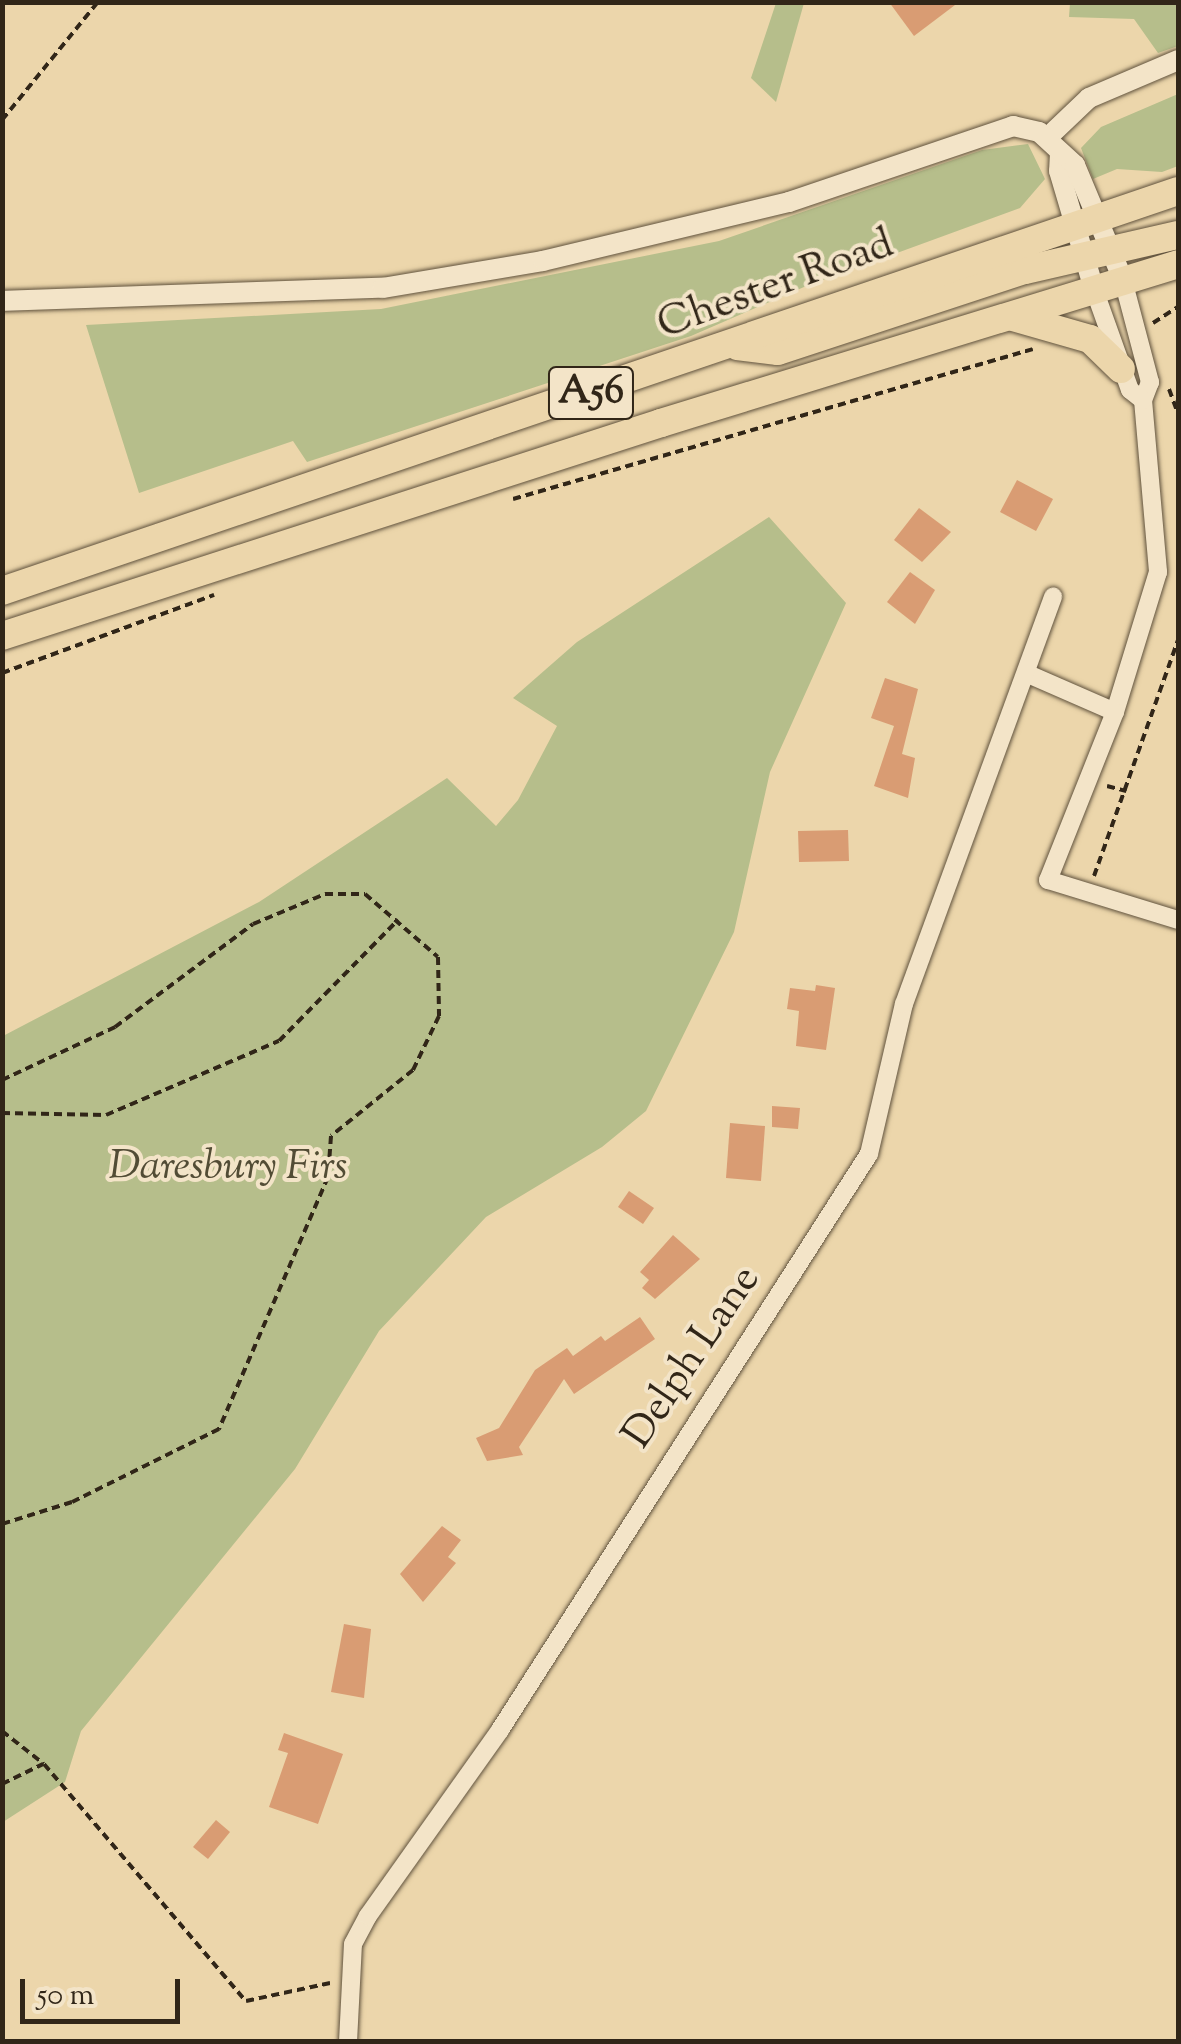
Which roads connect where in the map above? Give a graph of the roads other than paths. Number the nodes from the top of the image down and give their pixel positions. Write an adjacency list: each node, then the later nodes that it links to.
1 (1178, 60): 2 (street)
2 (1054, 146): 4 (street); 10 (street, Chester Road)
3 (1178, 192): 4 (highway, Chester Road / A56)
4 (1086, 220): 6 (street); 12 (highway, Chester Road / A56)
5 (1178, 235): 6 (highway)
6 (1098, 254): 8 (street); 9 (street); 12 (highway)
7 (1178, 264): 8 (highway, A56)
8 (1124, 280): 9 (highway, A56); 14 (street)
9 (1094, 289): 11 (highway, A56); 13 (street)
10 (2, 300)
11 (1007, 316): 13 (highway); 17 (highway, A56)
12 (729, 345): 15 (highway, Chester Road / A56)
13 (1121, 369): 14 (street)
14 (1144, 400): 19 (street)
15 (2, 592)
16 (1053, 596): 18 (street, Delph Lane)
17 (2, 636)
18 (1028, 674): 19 (street); 21 (street, Delph Lane)
19 (1115, 712): 20 (street)
20 (1178, 920)
21 (348, 2042)

